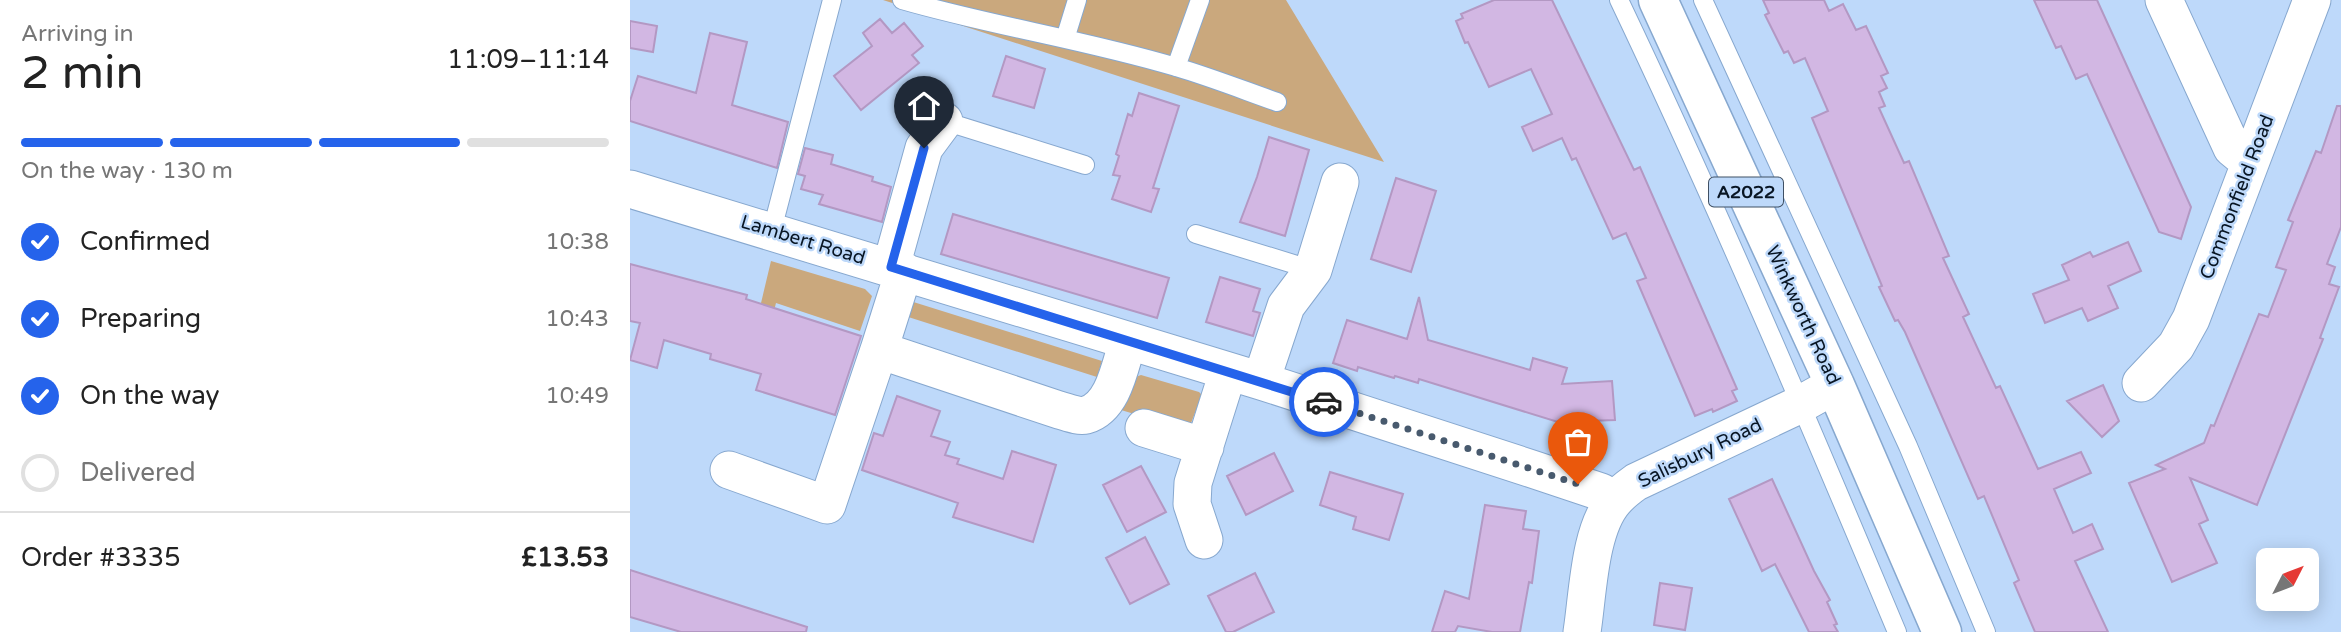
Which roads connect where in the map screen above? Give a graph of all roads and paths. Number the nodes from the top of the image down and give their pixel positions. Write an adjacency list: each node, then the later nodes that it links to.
1 (832, 0): 19 (lane)
2 (902, 0): 10 (lane)
3 (1077, 0): 11 (lane)
4 (1199, 0): 12 (lane)
5 (1619, 0): 28 (lane, Winkworth Road)
6 (1658, 0): 27 (main road, Winkworth Road / A2022)
7 (1703, 0): 37 (lane, Winkworth Road)
8 (2164, 0): 15 (street)
9 (2312, 0): 15 (street, Commonfield Road)
10 (954, 7): 11 (lane)
11 (1065, 39): 12 (lane)
12 (1176, 67): 13 (lane)
13 (1276, 102)
14 (944, 121): 16 (lane); 21 (street)
15 (2249, 162): 26 (street, Commonfield Road)
16 (1086, 165)
17 (1340, 182): 22 (street)
18 (630, 188): 19 (street, Lambert Road)
19 (772, 230): 21 (street, Lambert Road)
20 (1196, 234): 22 (lane)
21 (897, 269): 23 (street, Lambert Road); 24 (street)
22 (1313, 270): 25 (street)
23 (1128, 341): 24 (street); 25 (street, Lambert Road)
24 (879, 350): 31 (street)
25 (1245, 377): 30 (street); 32 (street, Lambert Road)
26 (2141, 383)
27 (1835, 384): 28 (street, Salisbury Road); 36 (main road, Winkworth Road / A2022)
28 (1801, 404): 32 (street, Salisbury Road); 35 (lane, Winkworth Road)
29 (1144, 428): 30 (street)
30 (1205, 447): 33 (street)
31 (729, 470)
32 (1615, 500): 34 (street, Salisbury Road)
33 (1204, 540)
34 (1582, 632)
35 (1896, 632)
36 (1942, 632)
37 (1986, 632)

